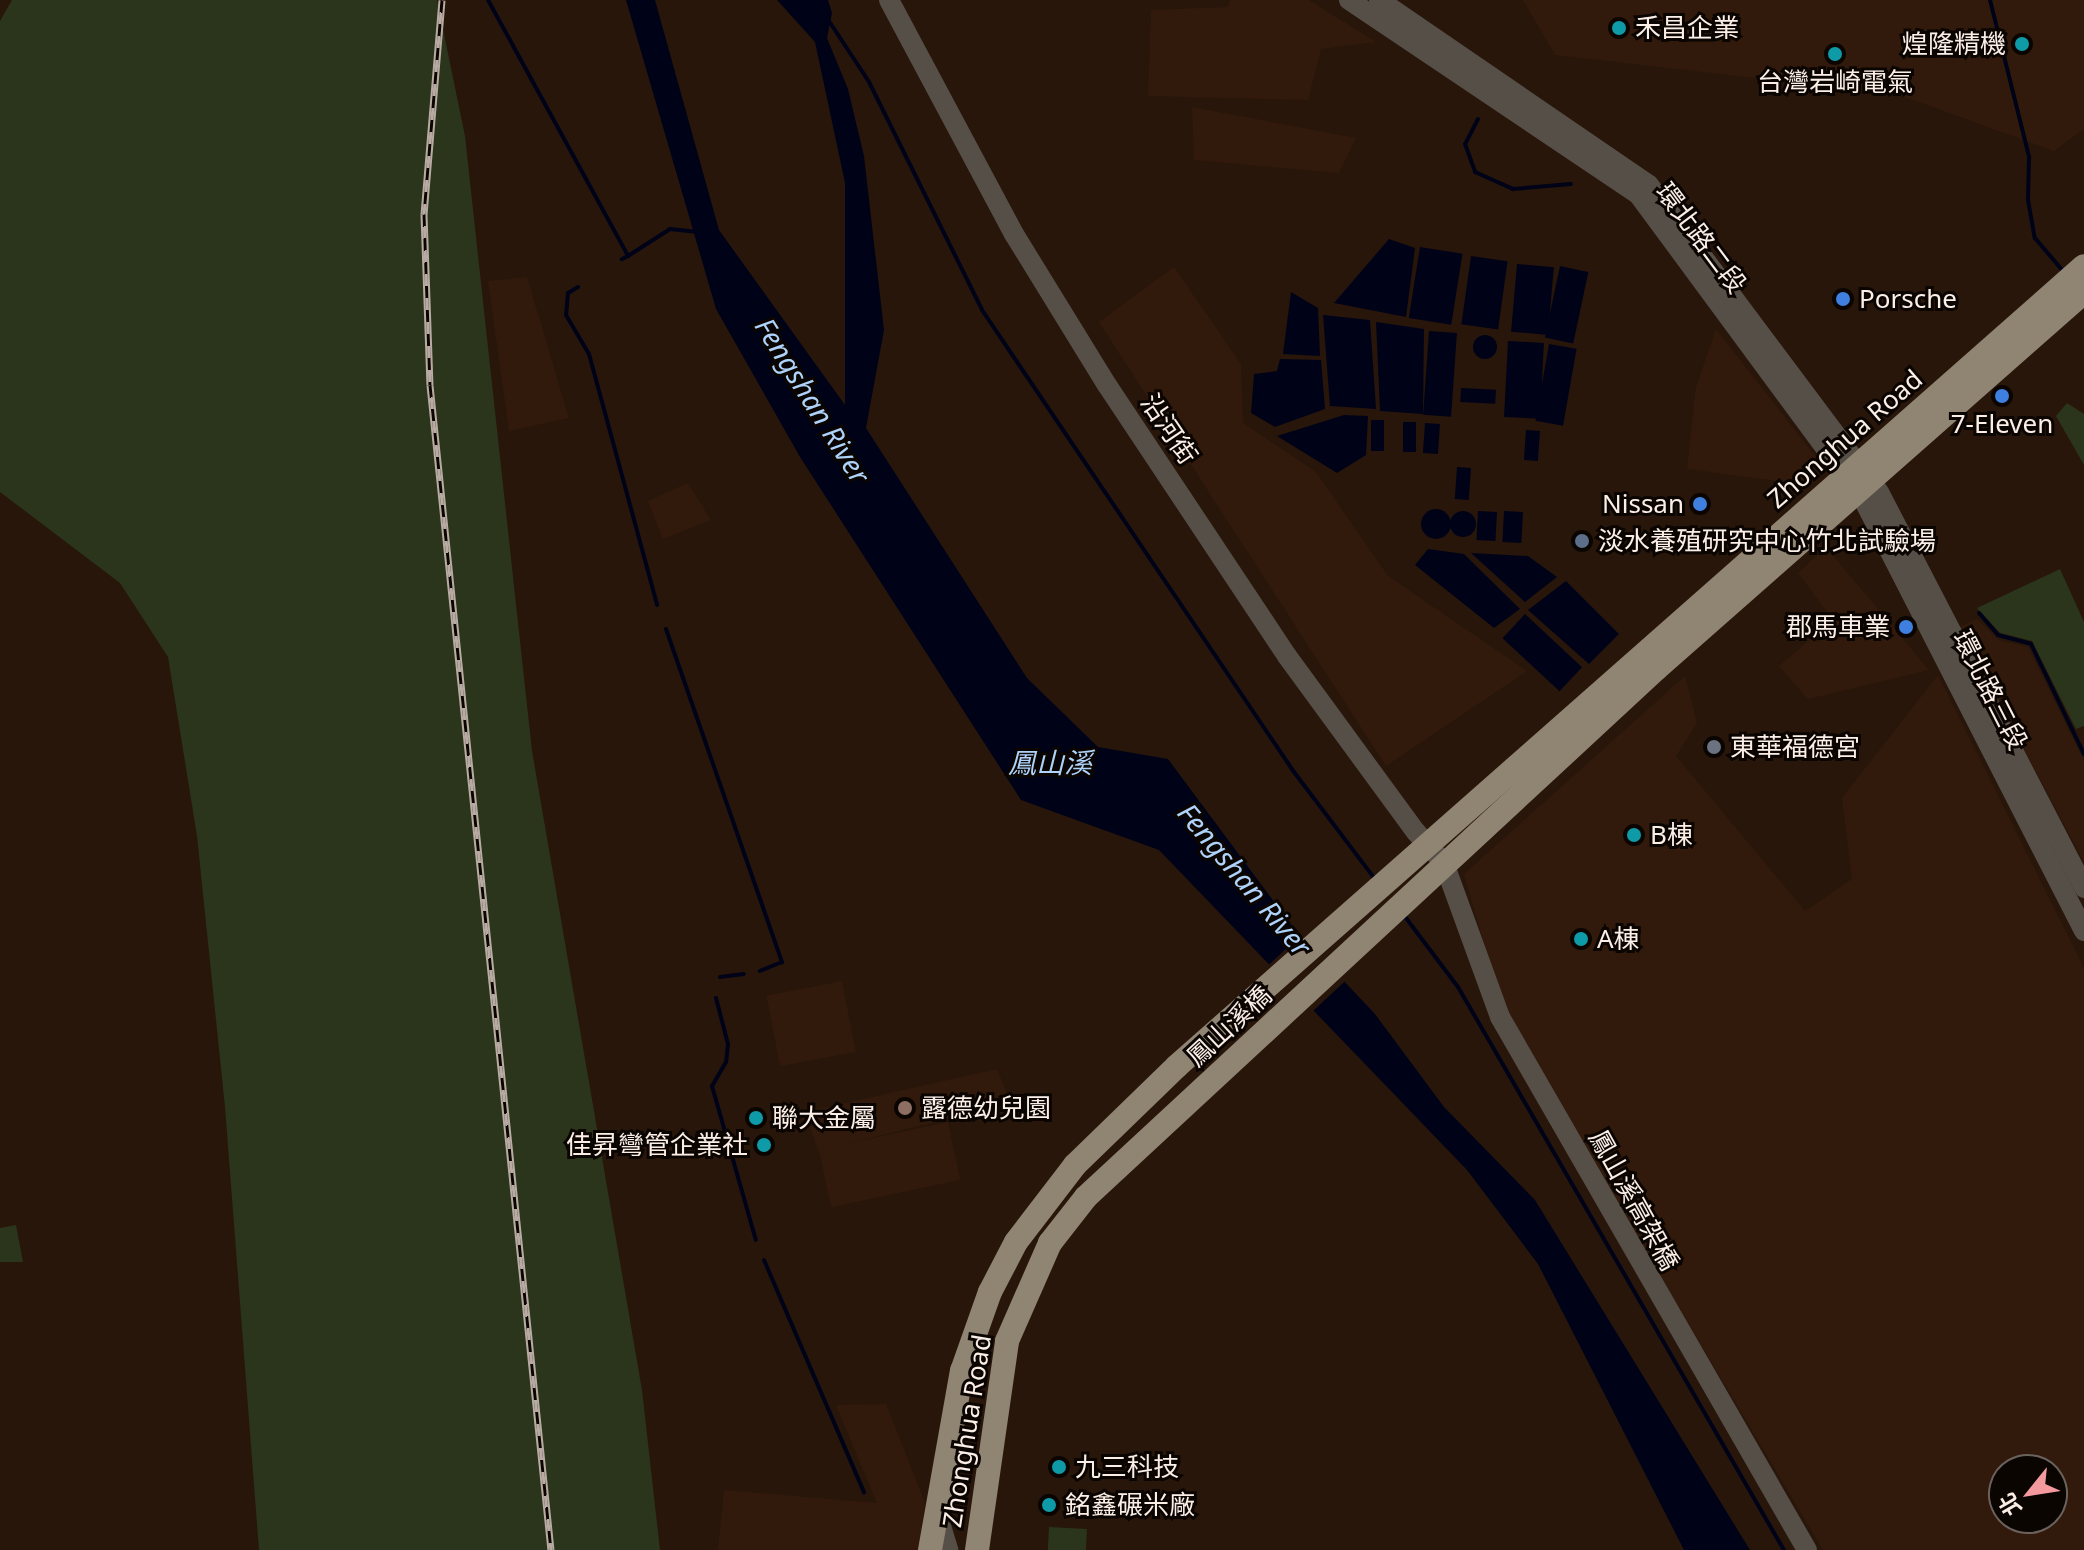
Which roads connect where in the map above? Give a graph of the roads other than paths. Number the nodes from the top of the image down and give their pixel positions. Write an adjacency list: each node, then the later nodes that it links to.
1 (889, 0): 7 (street, 沿河街)
2 (1349, 0): 6 (street, 環北路二段)
3 (1379, 0): 6 (street, 環北路二段)
4 (2084, 266): 6 (main road, Zhonghua Road)
5 (2084, 292): 6 (main road, Zhonghua Road)
6 (1858, 479): 7 (main road, Zhonghua Road); 8 (main road, Zhonghua Road); 9 (street, 環北路三段); 10 (street, 環北路三段)
7 (1427, 844): 8 (street, 沿河街); 11 (main road, 鳳山溪橋)
8 (1444, 863): 12 (main road, 鳳山溪橋); 17 (street, 鳳山溪高架橋)
9 (2084, 888)
10 (2084, 931)
11 (1075, 1165): 13 (main road, Zhonghua Road)
12 (1086, 1197): 16 (main road, Zhonghua Road)
13 (936, 1510): 14 (main road, Zhonghua Road); 15 (street)
14 (930, 1550)
15 (948, 1550)
16 (977, 1550)
17 (1807, 1550)

